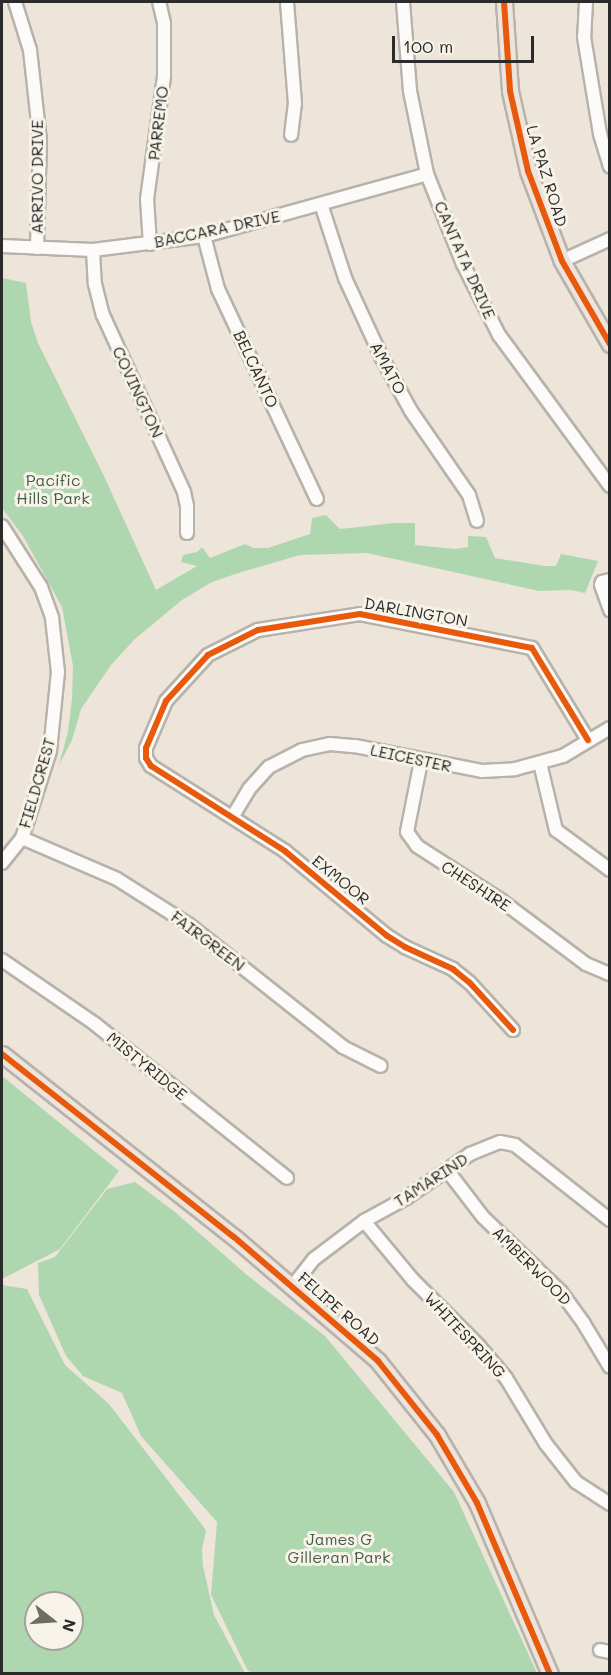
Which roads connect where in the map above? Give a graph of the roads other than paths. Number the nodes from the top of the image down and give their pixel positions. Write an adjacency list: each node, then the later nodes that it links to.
1 (15, 2): 15 (street, ARRIVO DRIVE)
2 (159, 2): 13 (street, PARREMO)
3 (287, 2): 7 (street)
4 (403, 2): 9 (street, CANTATA DRIVE)
5 (504, 2): 17 (main road, LA PAZ ROAD)
6 (586, 2): 8 (street)
7 (291, 135)
8 (609, 167)
9 (427, 174): 10 (street, BACCARA DRIVE); 19 (street, CANTATA DRIVE)
10 (321, 204): 11 (street, BACCARA DRIVE); 21 (street, AMATO)
11 (204, 236): 13 (street, BACCARA DRIVE); 20 (street, BELCANTO)
12 (609, 239): 17 (street)
13 (150, 244): 16 (street, BACCARA DRIVE)
14 (2, 246): 15 (street, BACCARA DRIVE)
15 (37, 248): 16 (street, BACCARA DRIVE)
16 (93, 250): 23 (street, COVINGTON)
17 (562, 261): 18 (main road, LA PAZ ROAD)
18 (609, 344)
19 (609, 486)
20 (317, 499)
21 (477, 521)
22 (2, 528): 32 (street, FIELDCREST)
23 (187, 532)
24 (605, 583): 25 (street)
25 (609, 610)
26 (609, 728): 27 (street, LEICESTER)
27 (588, 740): 28 (street, DARLINGTON); 30 (street, LEICESTER)
28 (146, 758): 31 (street, EXMOOR)
29 (421, 761): 30 (street, LEICESTER); 31 (street, LEICESTER); 36 (street, CHESHIRE)
30 (540, 763): 34 (street)
31 (233, 816): 37 (street, EXMOOR)
32 (22, 838): 33 (street); 39 (street, FAIRGREEN)
33 (2, 863)
34 (609, 870)
35 (2, 960): 41 (street, MISTYRIDGE)
36 (609, 974)
37 (513, 1030)
38 (2, 1054): 44 (main road, FELIPE ROAD)
39 (381, 1066)
40 (447, 1170): 42 (street, TAMARIND); 43 (street, TAMARIND); 45 (street, AMBERWOOD)
41 (287, 1178)
42 (609, 1220)
43 (364, 1221): 44 (street, TAMARIND); 46 (street, WHITESPRING)
44 (292, 1287): 47 (main road, FELIPE ROAD)
45 (609, 1367)
46 (609, 1504)
47 (550, 1674)

